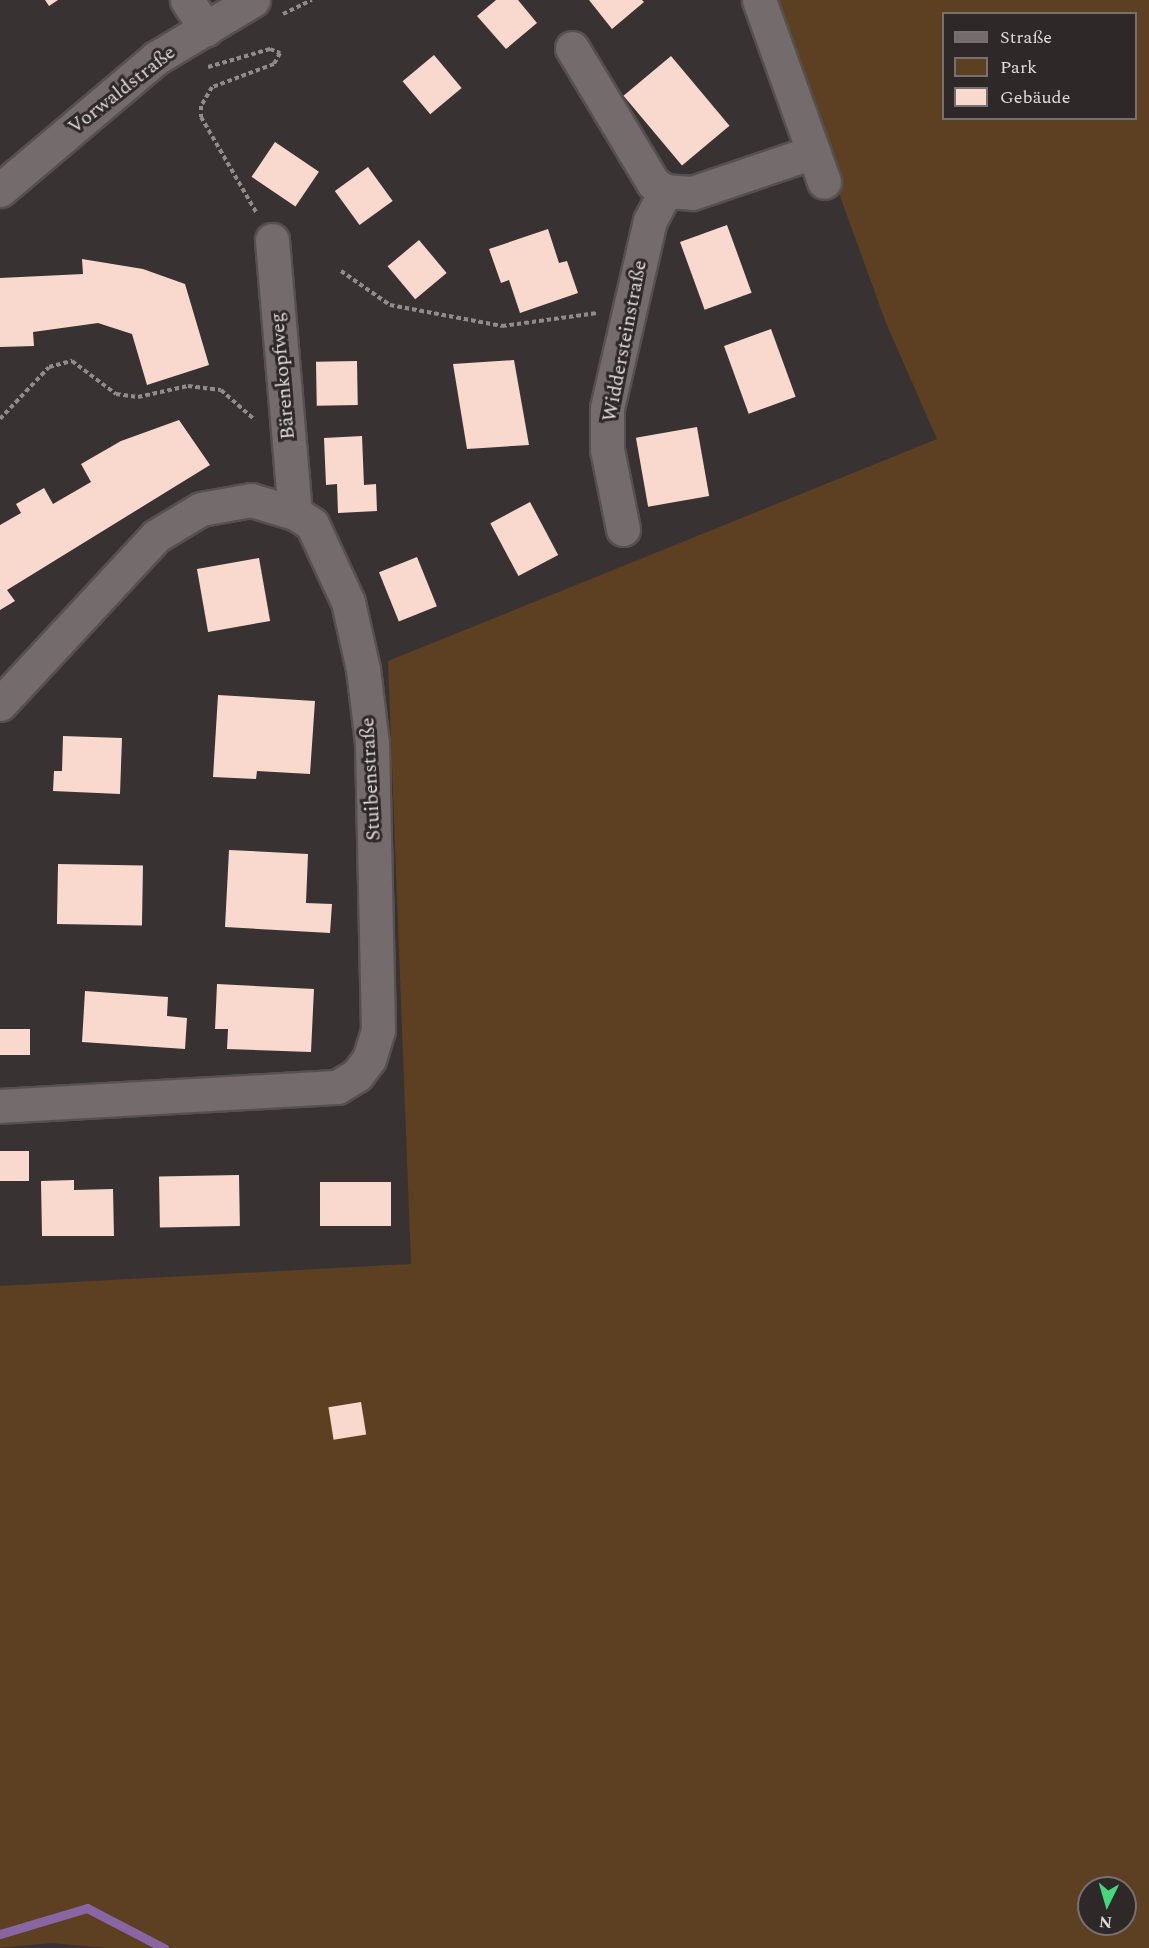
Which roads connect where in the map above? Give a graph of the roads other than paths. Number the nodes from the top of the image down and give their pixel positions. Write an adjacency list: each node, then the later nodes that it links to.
1 (187, 0): 4 (street)
2 (253, 0): 4 (street, Vorwaldstraße)
3 (759, 0): 7 (street)
4 (206, 29): 6 (street, Vorwaldstraße)
5 (572, 48): 7 (street)
6 (0, 190)
7 (665, 191): 10 (street, Widdersteinstraße)
8 (272, 240): 9 (street, Bärenkopfweg)
9 (295, 513): 11 (street, Stuibenstraße); 12 (street, Stuibenstraße)
10 (623, 529)
11 (0, 704)
12 (0, 1106)

